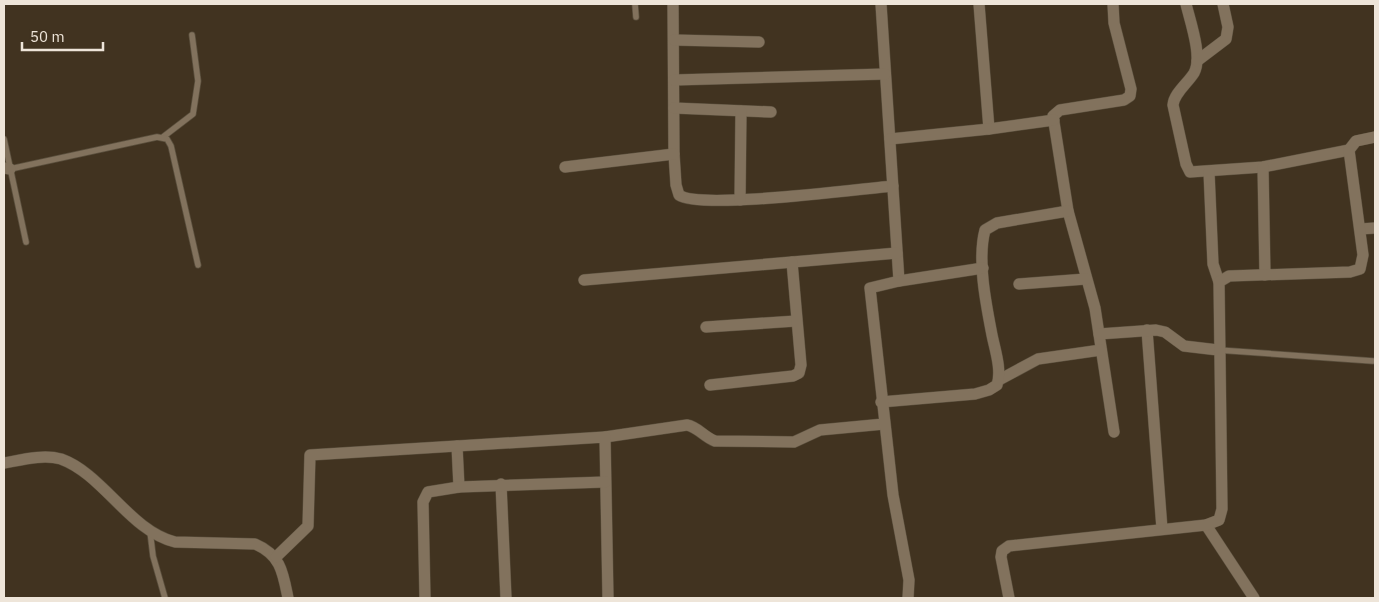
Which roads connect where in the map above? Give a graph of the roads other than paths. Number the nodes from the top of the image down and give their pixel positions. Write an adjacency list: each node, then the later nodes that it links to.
1 (635, 4): 8 (lane)
2 (673, 4): 10 (street)
3 (881, 4): 13 (street)
4 (980, 4): 19 (street)
5 (1112, 4): 18 (street)
6 (1186, 4): 12 (street)
7 (1223, 4): 12 (street)
8 (636, 17)
9 (192, 35): 20 (lane)
10 (674, 40): 11 (street); 14 (street)
11 (759, 42)
12 (1197, 60): 29 (street)
13 (885, 74): 14 (street); 23 (street)
14 (674, 80): 15 (street)
15 (674, 108): 16 (street); 25 (street)
16 (741, 111): 17 (street); 31 (street)
17 (771, 112)
18 (1054, 120): 19 (street); 32 (street)
19 (989, 130): 23 (street)
20 (163, 137): 28 (lane); 38 (lane)
21 (1375, 137): 24 (street)
22 (4, 139): 28 (lane)
23 (890, 139): 30 (street)
24 (1349, 150): 27 (street); 34 (street)
25 (674, 154): 26 (street); 31 (street)
26 (565, 167)
27 (1263, 167): 29 (street); 40 (street)
28 (7, 168): 35 (lane)
29 (1210, 172): 44 (street)
30 (893, 186): 31 (street); 36 (street)
31 (740, 200)
32 (1068, 211): 39 (street); 41 (street)
33 (1375, 228): 34 (street)
34 (1360, 229): 40 (street)
35 (26, 242)
36 (897, 253): 37 (street); 43 (street)
37 (792, 262): 42 (street); 46 (street)
38 (198, 265)
39 (983, 268): 43 (street); 53 (street)
40 (1265, 275): 44 (street)
41 (1086, 279): 45 (street); 49 (street)
42 (584, 280)
43 (899, 281): 55 (street)
44 (1219, 282): 51 (street)
45 (1019, 284)
46 (796, 321): 47 (street); 54 (street)
47 (706, 327)
48 (1147, 330): 49 (street); 51 (street); 66 (street)
49 (1099, 334): 50 (street)
50 (1101, 350): 53 (street); 57 (street)
51 (1218, 350): 52 (lane); 64 (street)
52 (1373, 361)
53 (999, 380): 55 (street)
54 (710, 385)
55 (881, 402): 56 (street)
56 (884, 424): 58 (street); 73 (street)
57 (1114, 432)
58 (605, 437): 59 (street); 61 (street)
59 (457, 446): 63 (street); 67 (street)
60 (4, 463): 65 (street)
61 (605, 482): 62 (street); 72 (street)
62 (501, 484): 63 (street); 71 (street)
63 (459, 487): 70 (street)
64 (1206, 525): 66 (street); 75 (street)
65 (149, 529): 67 (street); 68 (lane)
66 (1162, 529): 74 (street)
67 (276, 557): 69 (street)
68 (165, 598)
69 (288, 598)
70 (425, 598)
71 (506, 598)
72 (608, 598)
73 (908, 598)
74 (1009, 598)
75 (1254, 598)

